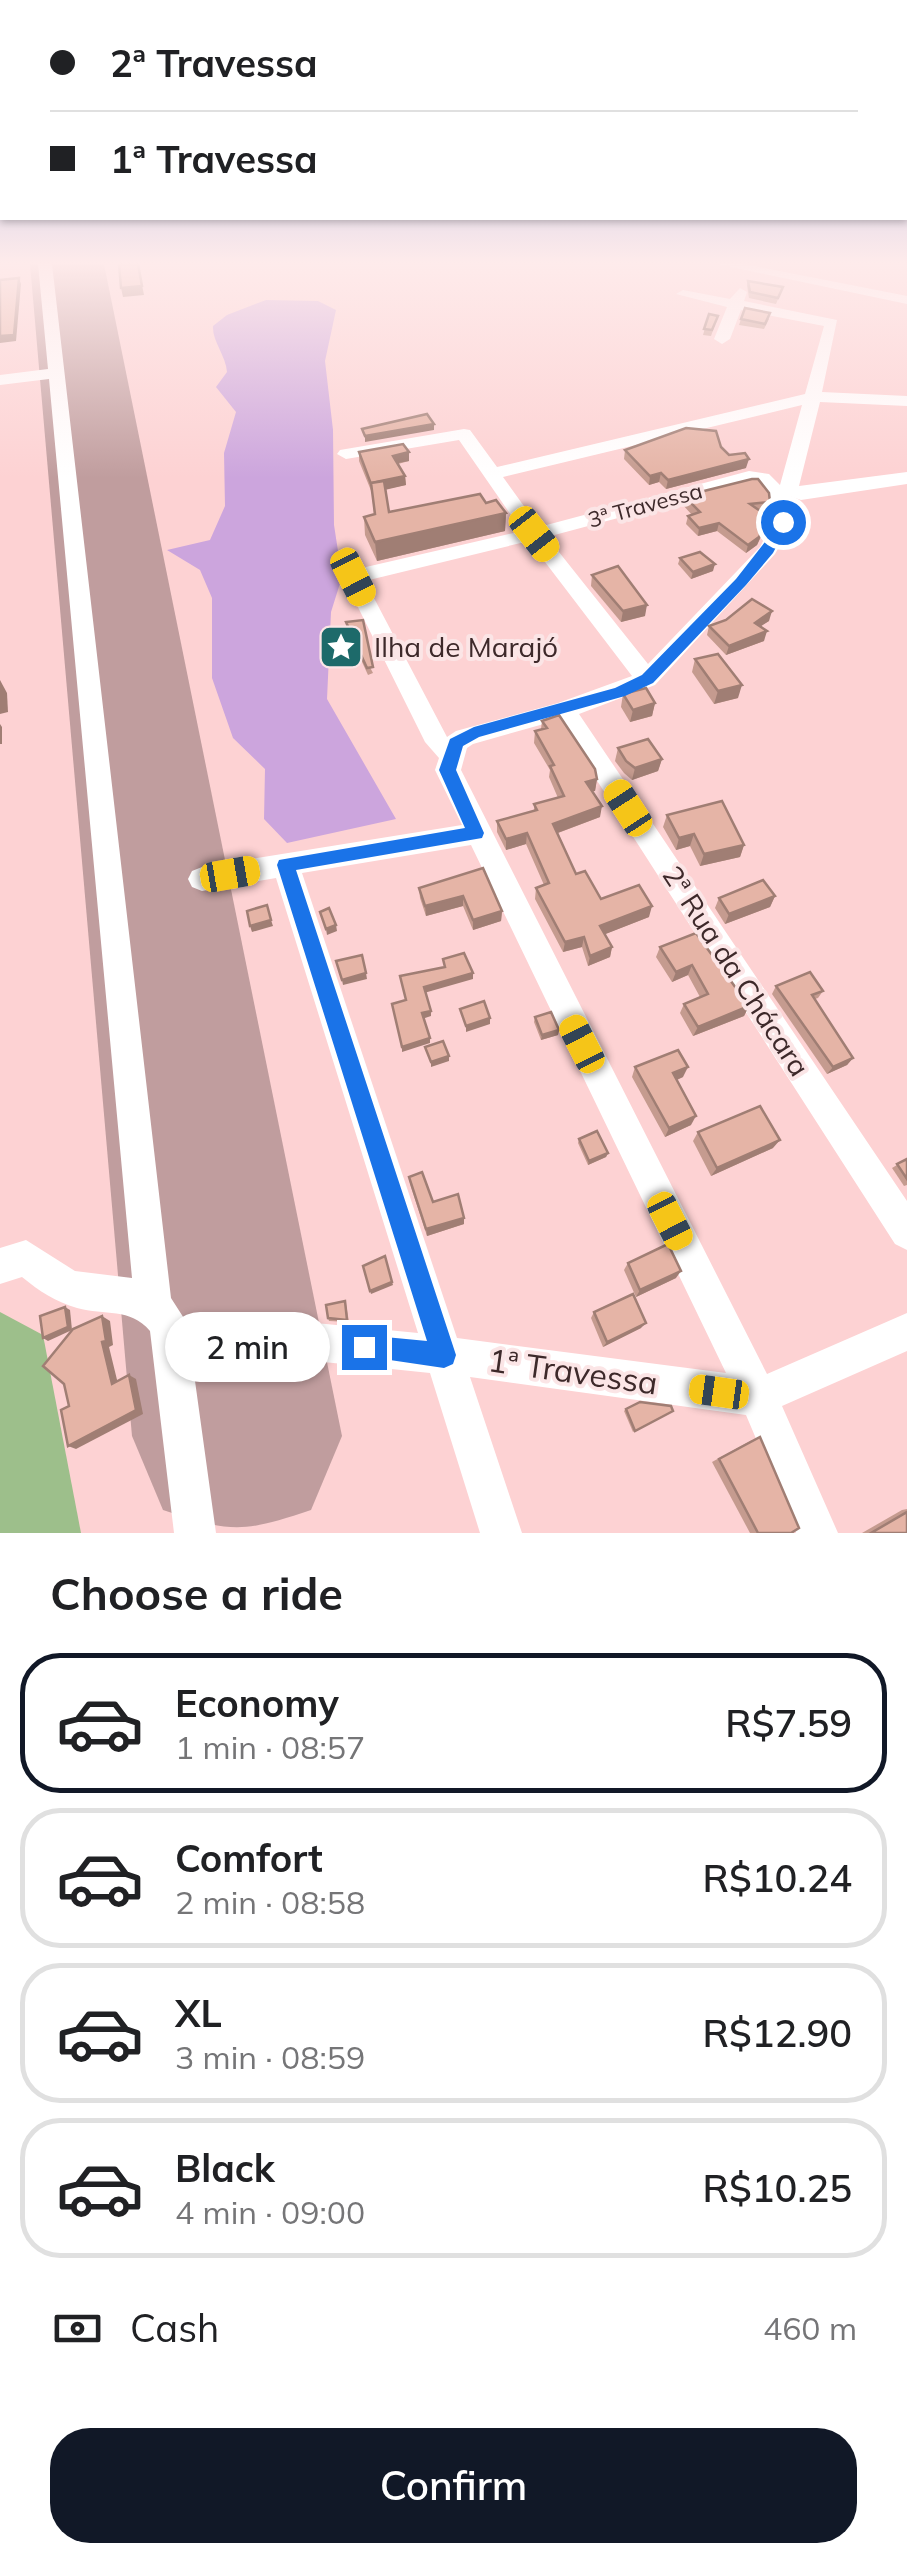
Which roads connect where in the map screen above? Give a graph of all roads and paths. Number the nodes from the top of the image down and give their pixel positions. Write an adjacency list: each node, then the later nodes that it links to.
1 (52, 336): 5 (street)
2 (723, 336): 4 (street)
3 (829, 336): 7 (street)
4 (722, 339)
5 (55, 374): 6 (street); 22 (street)
6 (0, 380)
7 (813, 397): 8 (street); 10 (street); 12 (street)
8 (907, 400)
9 (346, 454): 10 (street)
10 (492, 474): 13 (street)
11 (907, 478): 12 (street, 3ª Travessa)
12 (777, 487): 13 (street, 3ª Travessa); 14 (street)
13 (534, 534): 14 (street); 16 (street, 3ª Travessa)
14 (647, 679): 15 (street)
15 (564, 710): 16 (street); 20 (street, 2ª Rua da Chácara)
16 (453, 748): 17 (street)
17 (476, 833): 18 (street); 26 (street)
18 (286, 865): 19 (street); 25 (street)
19 (202, 879)
20 (907, 1232)
21 (0, 1266): 22 (street)
22 (153, 1303): 27 (street)
23 (907, 1332): 26 (street)
24 (285, 1338): 25 (street, 1ª Travessa)
25 (444, 1355): 26 (street, 1ª Travessa); 28 (street)
26 (758, 1397): 29 (street)
27 (195, 1533)
28 (500, 1533)
29 (817, 1533)

